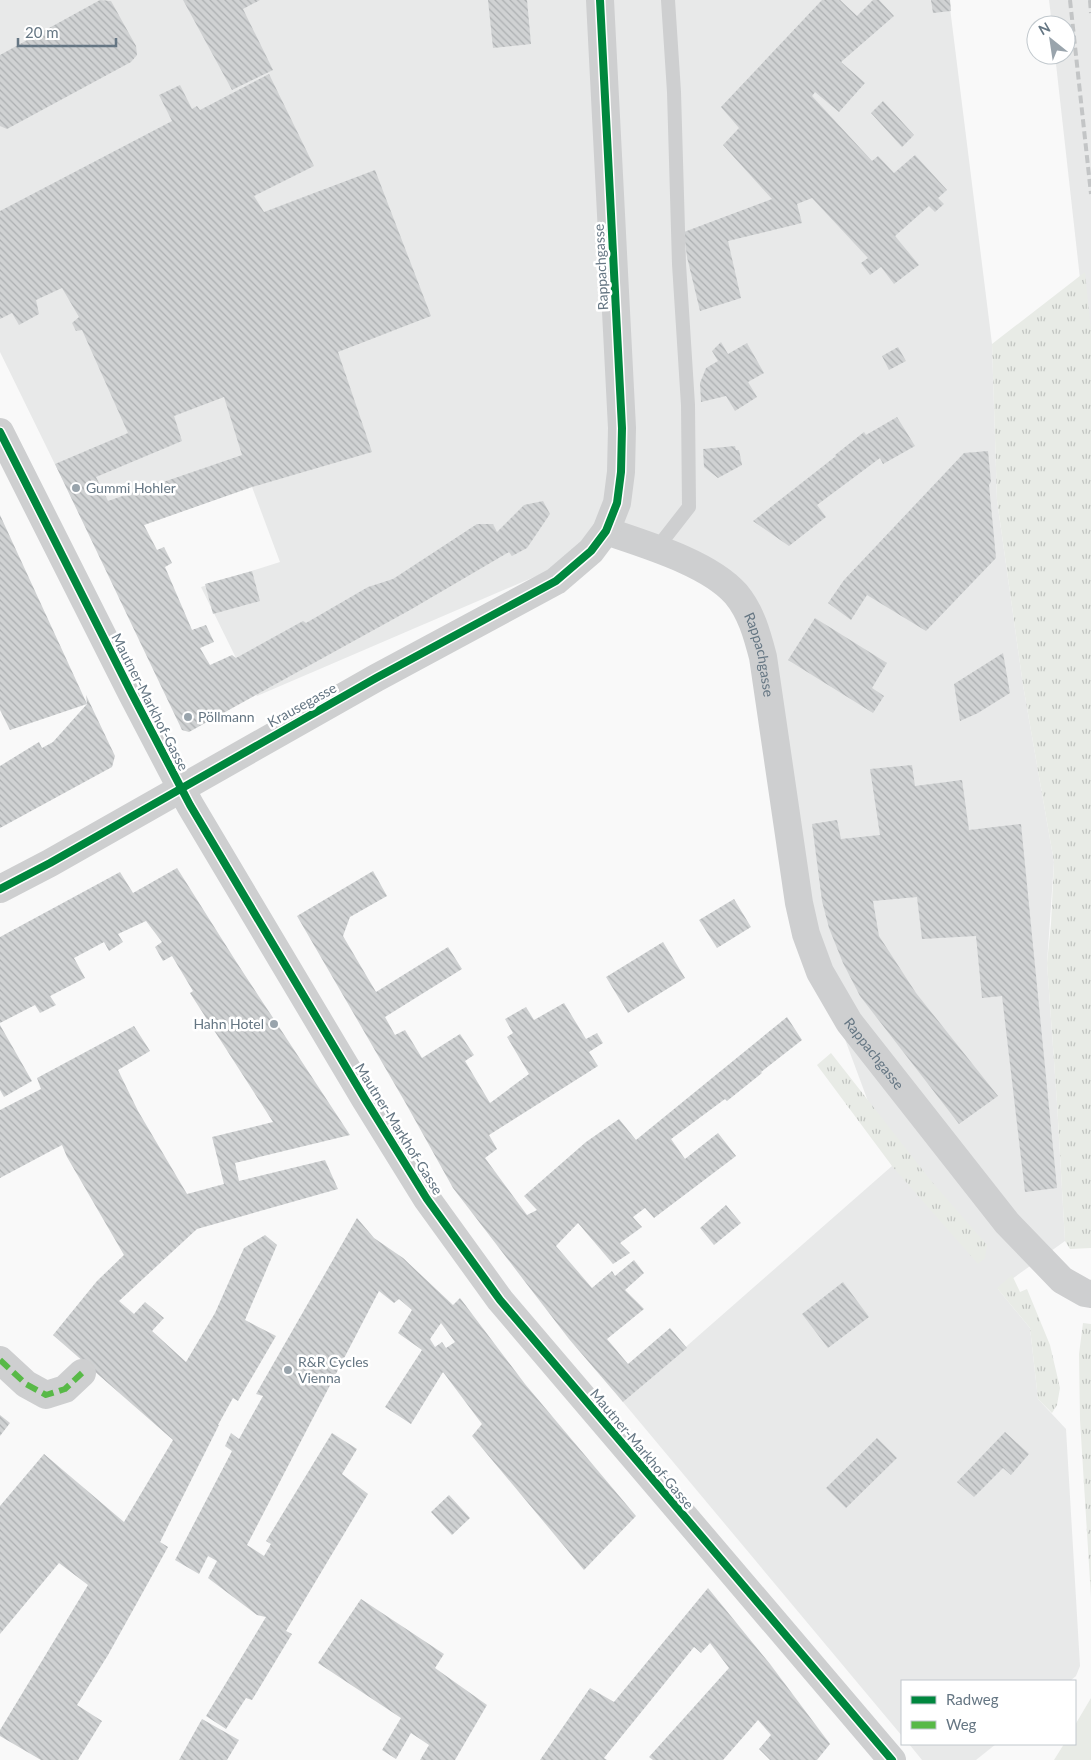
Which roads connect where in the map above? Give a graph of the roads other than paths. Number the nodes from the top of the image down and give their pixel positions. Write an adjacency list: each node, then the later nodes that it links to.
1 (600, 0): 4 (street, Rappachgasse)
2 (668, 0): 5 (lane)
3 (0, 432): 6 (street, Mautner-Markhof-Gasse)
4 (606, 531): 5 (street, Rappachgasse); 6 (street, Krausegasse)
5 (657, 548): 8 (street, Rappachgasse)
6 (180, 787): 7 (street, Krausegasse); 11 (street, Mautner-Markhof-Gasse)
7 (0, 889)
8 (1091, 1294)
9 (0, 1360): 10 (street)
10 (82, 1373)
11 (892, 1760)

